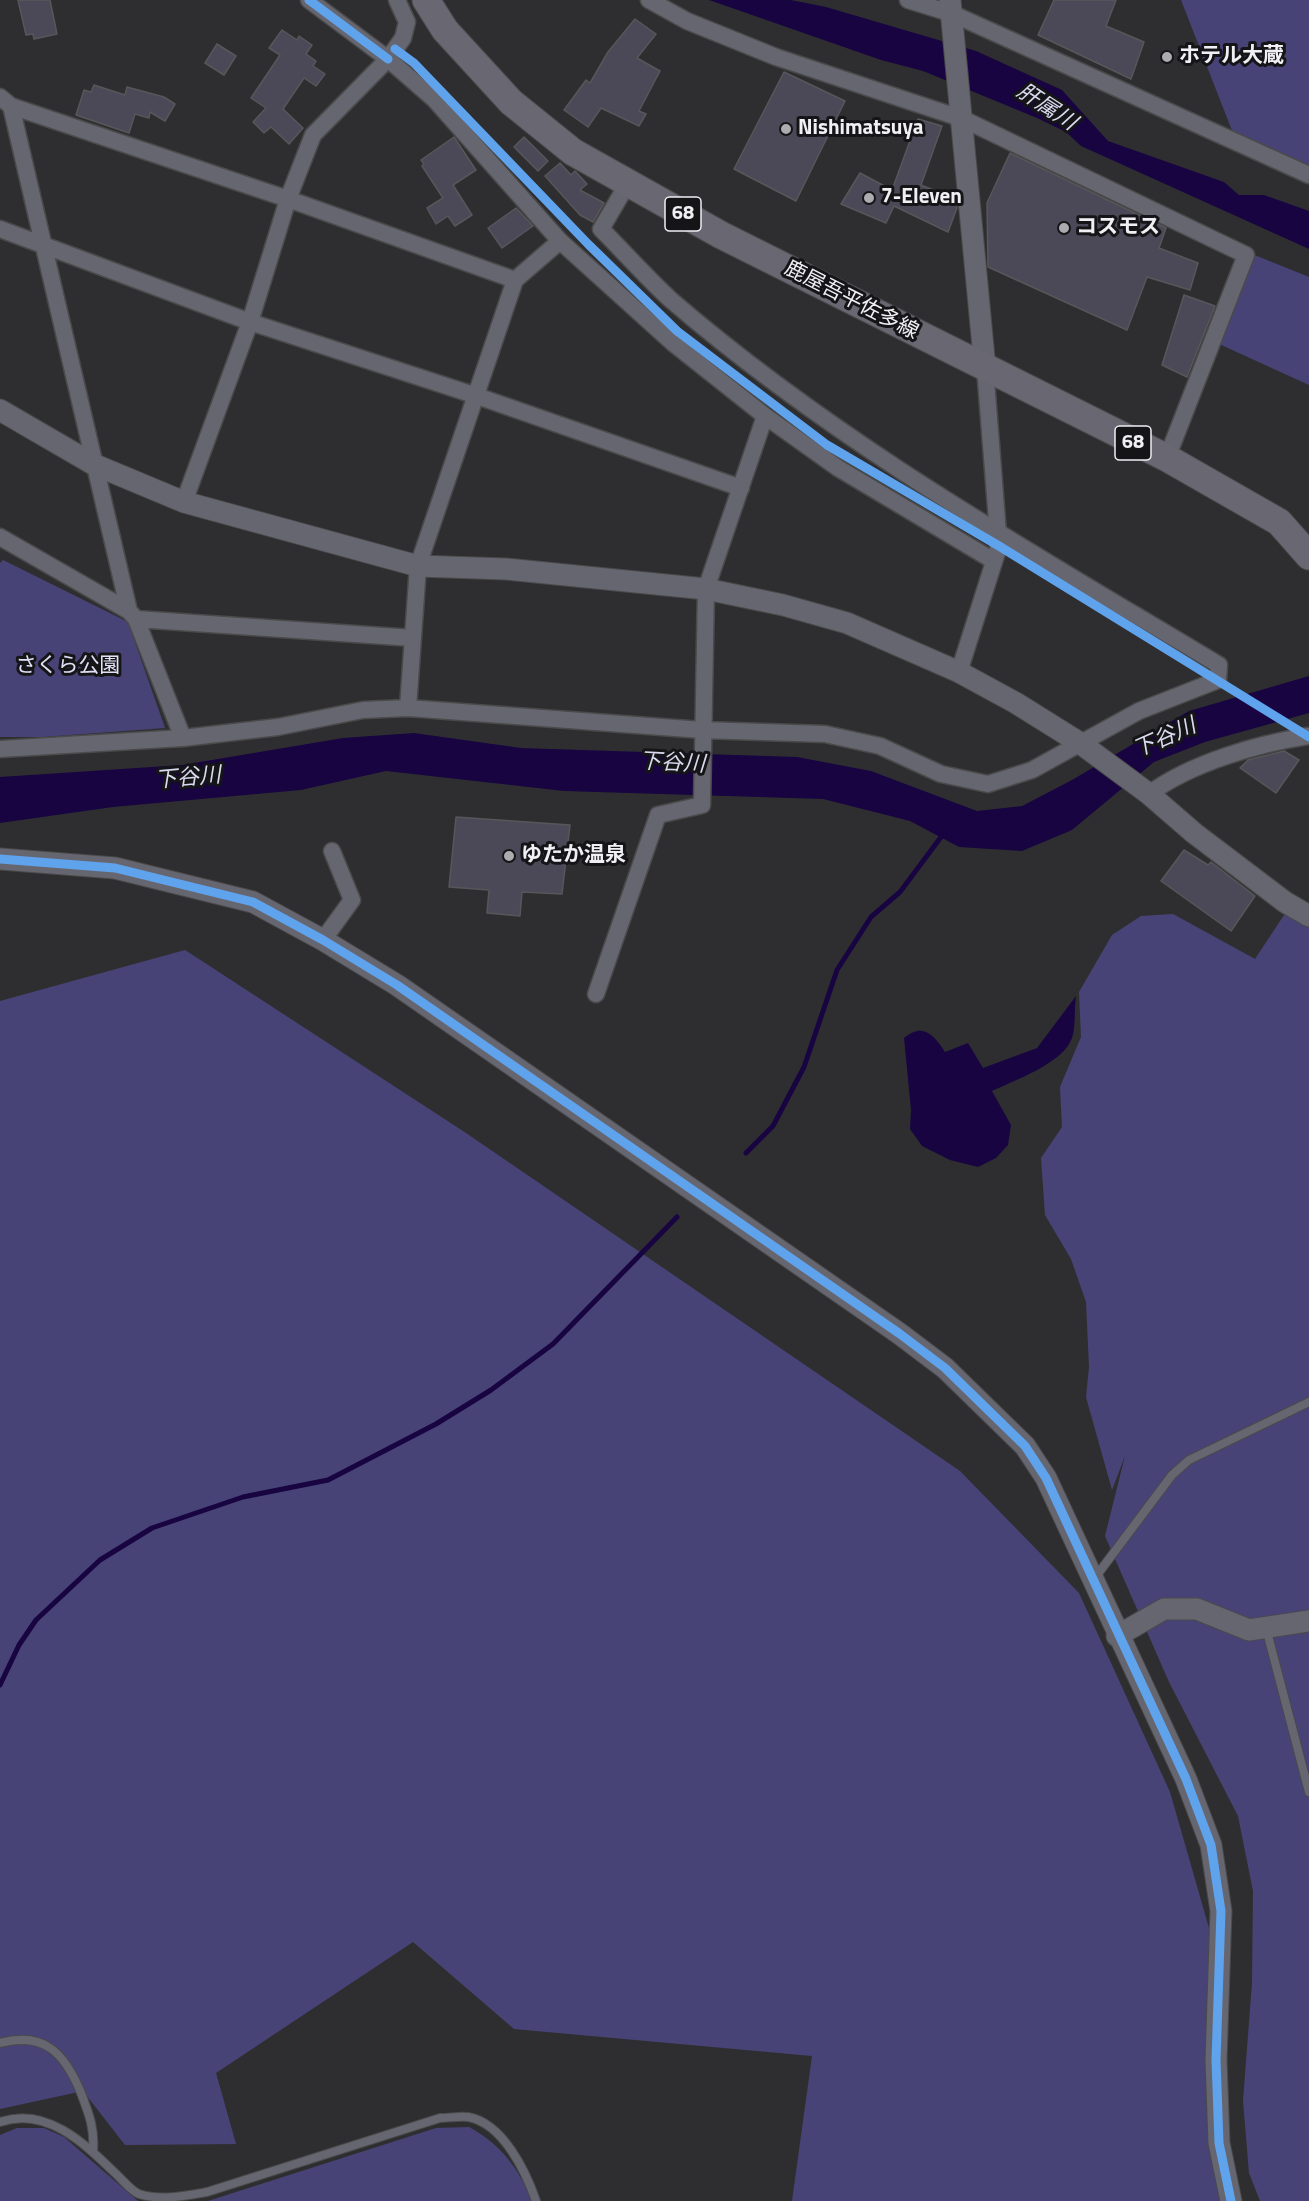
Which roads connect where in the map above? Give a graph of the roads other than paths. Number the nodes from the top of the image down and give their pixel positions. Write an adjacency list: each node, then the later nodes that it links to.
1 (309, 0): 7 (street)
2 (397, 0): 7 (street)
3 (426, 0): 11 (main road, 鹿屋吾平佐多線 / 68)
4 (649, 0): 9 (street)
5 (908, 0): 6 (street)
6 (952, 15): 9 (street); 10 (street)
7 (388, 59): 12 (street); 14 (street)
8 (5, 101): 12 (street); 15 (street)
9 (963, 119): 18 (street); 22 (street)
10 (1309, 175)
11 (628, 183): 18 (main road, 鹿屋吾平佐多線 / 68); 27 (street)
12 (288, 199): 16 (street); 17 (street)
13 (0, 229): 15 (street)
14 (560, 241): 16 (street); 21 (street)
15 (44, 243): 17 (street); 23 (street)
16 (515, 280): 19 (street)
17 (250, 322): 19 (street); 25 (street)
18 (985, 368): 22 (main road, 鹿屋吾平佐多線 / 68); 27 (street)
19 (477, 396): 24 (street); 32 (street)
20 (0, 410): 23 (street)
21 (765, 416): 24 (street); 31 (street)
22 (1167, 458): 26 (main road, 鹿屋吾平佐多線 / 68)
23 (93, 464): 25 (street); 34 (street)
24 (741, 488): 33 (street)
25 (184, 502): 32 (street)
26 (1279, 522): 28 (street); 30 (main road, 鹿屋吾平佐多線 / 68)
27 (998, 532): 31 (street); 41 (street)
28 (1309, 538)
29 (1, 541): 34 (street)
30 (1309, 556)
31 (994, 561): 36 (street)
32 (418, 566): 33 (street); 35 (street)
33 (706, 589): 36 (street); 38 (street)
34 (133, 615): 35 (street); 40 (street)
35 (413, 638): 37 (street)
36 (958, 672): 41 (street)
37 (408, 708): 38 (street); 40 (street)
38 (702, 729): 41 (street); 48 (street)
39 (1308, 736): 43 (street)
40 (183, 738): 42 (street)
41 (1080, 743): 43 (street)
42 (0, 749)
43 (1149, 794): 46 (street)
44 (332, 851): 47 (street)
45 (0, 859): 47 (street)
46 (1309, 916)
47 (323, 939): 50 (street)
48 (596, 994)
49 (1309, 1402): 50 (lane)
50 (1092, 1582): 53 (street)
51 (1309, 1621): 52 (street)
52 (1266, 1628): 53 (street); 54 (lane)
53 (1117, 1636): 59 (street)
54 (1309, 1792)
55 (0, 2043): 57 (lane)
56 (0, 2122): 57 (lane)
57 (93, 2152): 58 (lane)
58 (536, 2201)
59 (1231, 2201)

